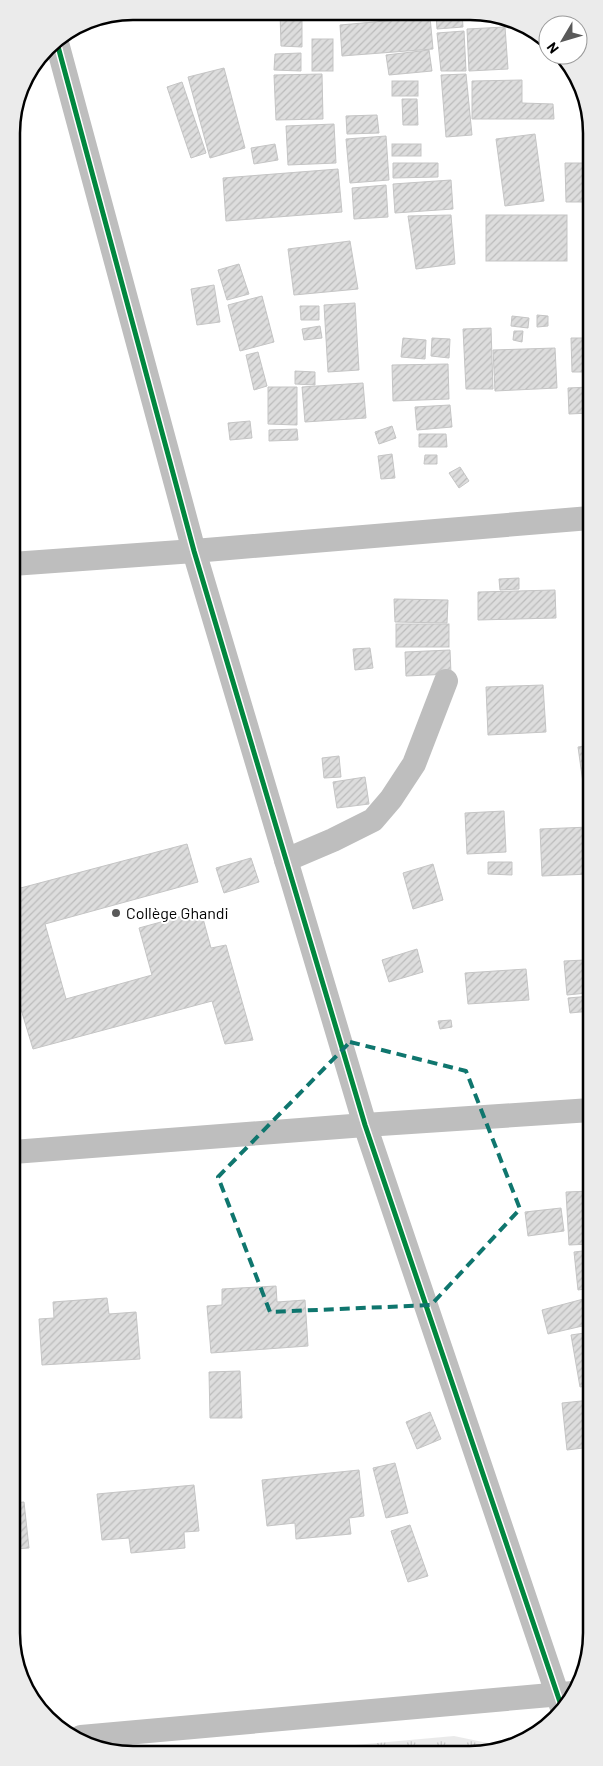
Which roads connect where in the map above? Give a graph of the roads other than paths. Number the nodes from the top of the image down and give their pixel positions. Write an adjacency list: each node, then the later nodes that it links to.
1 (58, 48): 3 (street)
2 (583, 519): 3 (street)
3 (194, 552): 4 (street); 6 (street)
4 (20, 563)
5 (446, 681): 6 (street)
6 (286, 860): 8 (street)
7 (583, 1111): 8 (street)
8 (364, 1125): 9 (street); 10 (street)
9 (20, 1151)
10 (564, 1696)
11 (562, 1699): 12 (street)
12 (89, 1736)

